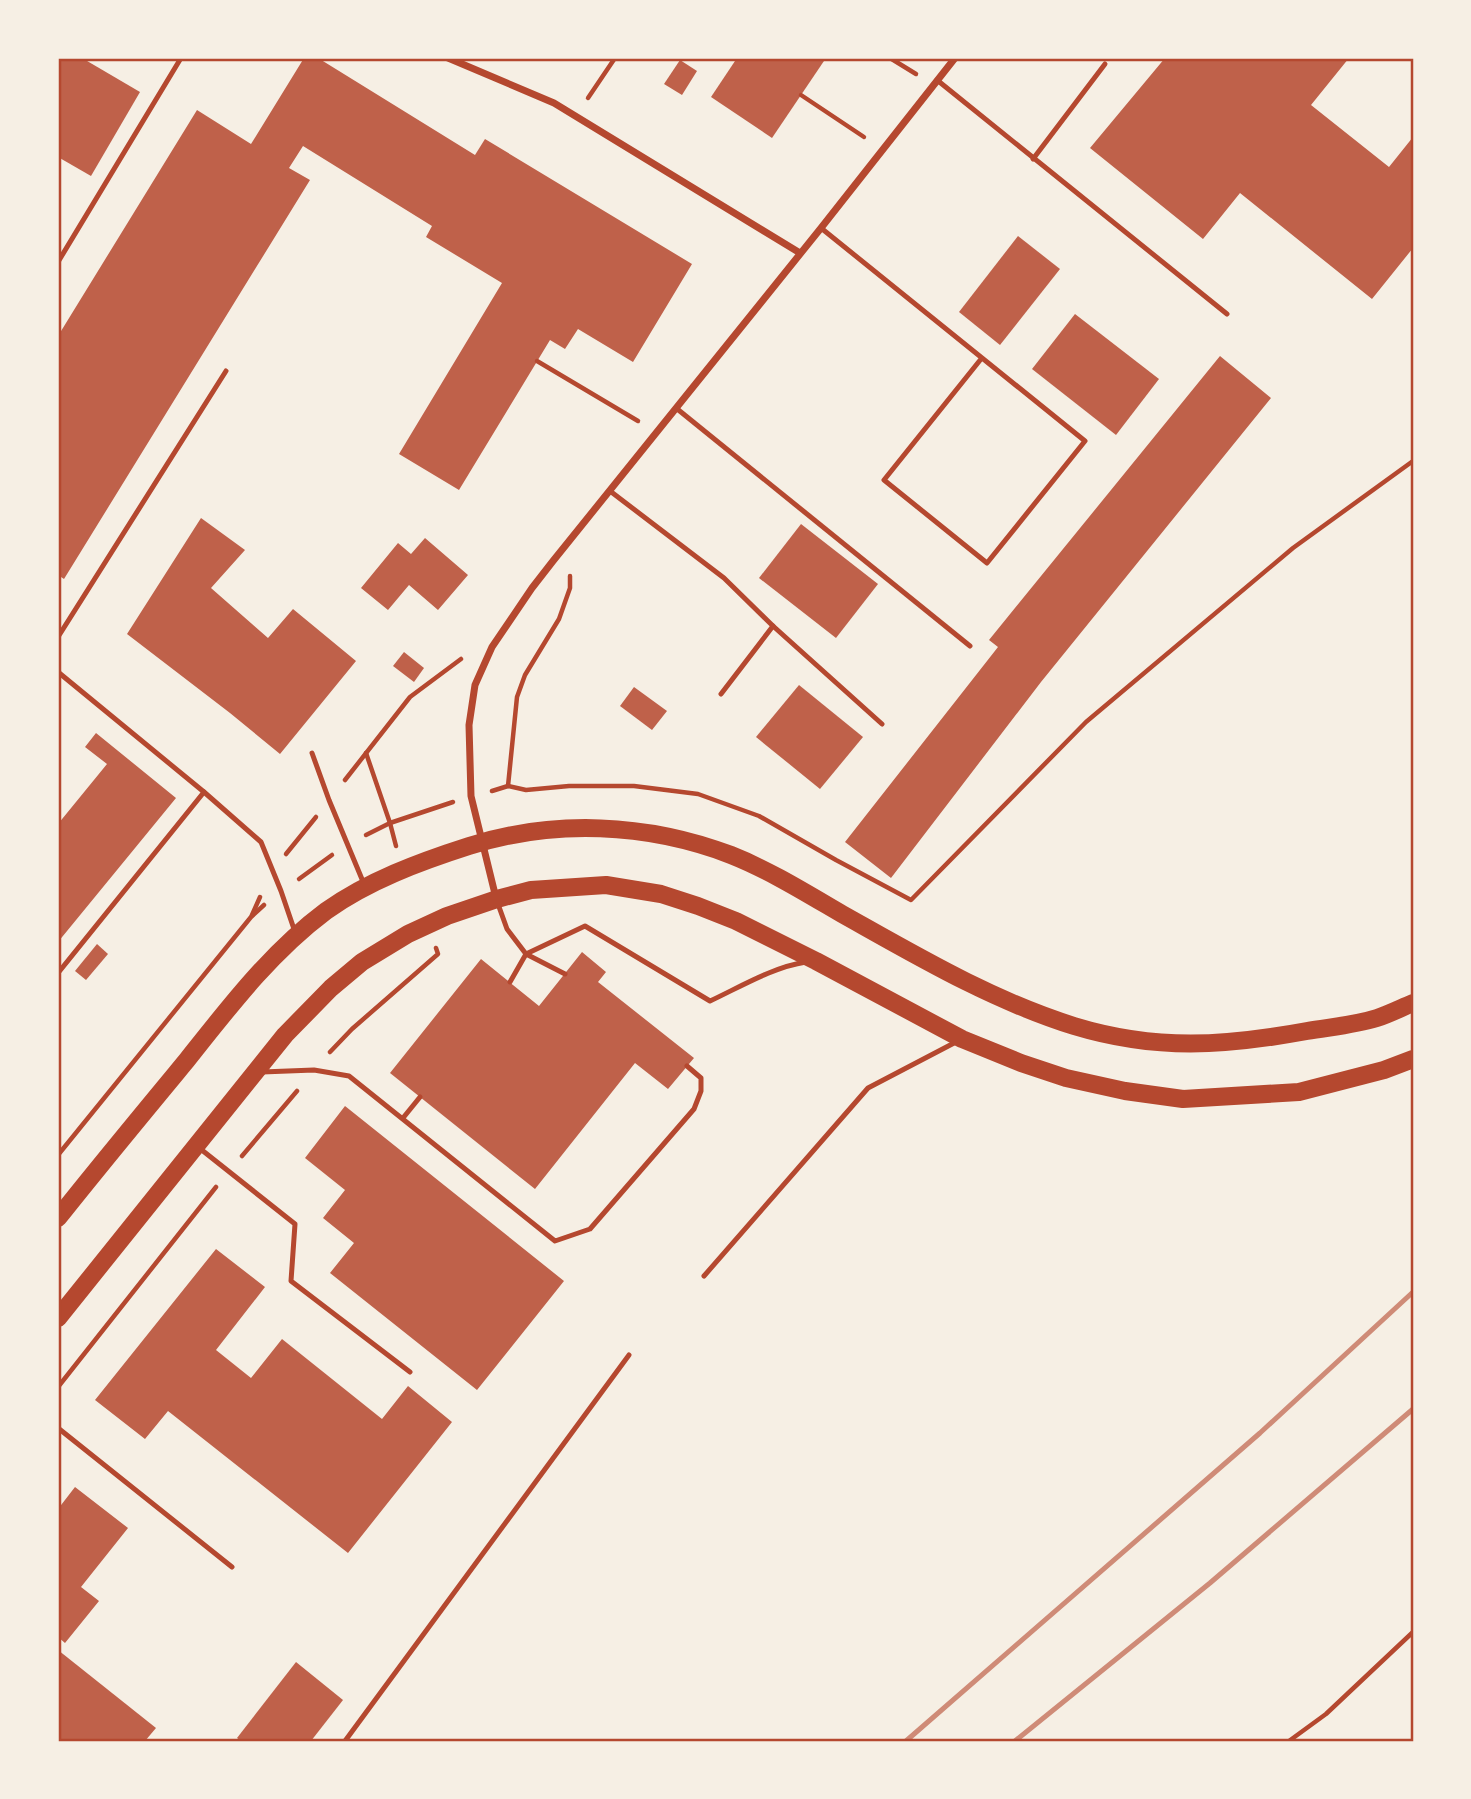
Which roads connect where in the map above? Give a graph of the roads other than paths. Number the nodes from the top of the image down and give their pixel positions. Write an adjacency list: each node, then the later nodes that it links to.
1 (181, 58): 9 (lane)
2 (449, 58): 8 (street)
3 (955, 58): 5 (street)
4 (1105, 64): 6 (lane)
5 (935, 83): 6 (lane); 7 (street)
6 (1033, 159): 10 (lane)
7 (821, 228): 8 (street); 11 (lane)
8 (800, 253): 13 (street)
9 (58, 261)
10 (1227, 314)
11 (981, 359): 11 (lane)
12 (226, 371): 16 (lane)
13 (676, 408): 14 (street); 17 (lane)
14 (610, 491): 15 (lane); 23 (street)
15 (773, 626): 19 (lane); 20 (lane)
16 (58, 636)
17 (970, 646)
18 (58, 672): 22 (lane)
19 (721, 694)
20 (882, 723)
21 (312, 753): 24 (lane)
22 (204, 792): 26 (lane); 29 (lane)
23 (482, 842): 24 (main road); 25 (street); 32 (main road)
24 (365, 887): 26 (main road)
25 (497, 899): 27 (lane); 28 (main road); 36 (main road)
26 (296, 937): 40 (main road)
27 (526, 954): 28 (lane); 30 (lane); 31 (lane)
28 (816, 961): 33 (main road)
29 (58, 973)
30 (565, 974)
31 (510, 982)
32 (1413, 1003)
33 (962, 1038): 34 (main road); 41 (lane)
34 (1413, 1059)
35 (687, 1066): 38 (lane)
36 (255, 1072): 38 (lane); 39 (main road)
37 (420, 1097): 38 (lane)
38 (403, 1118)
39 (196, 1145): 42 (main road); 44 (lane)
40 (58, 1218)
41 (704, 1276)
42 (58, 1318)
43 (629, 1355): 47 (lane)
44 (410, 1372)
45 (58, 1428): 46 (lane)
46 (232, 1567)
47 (345, 1741)

